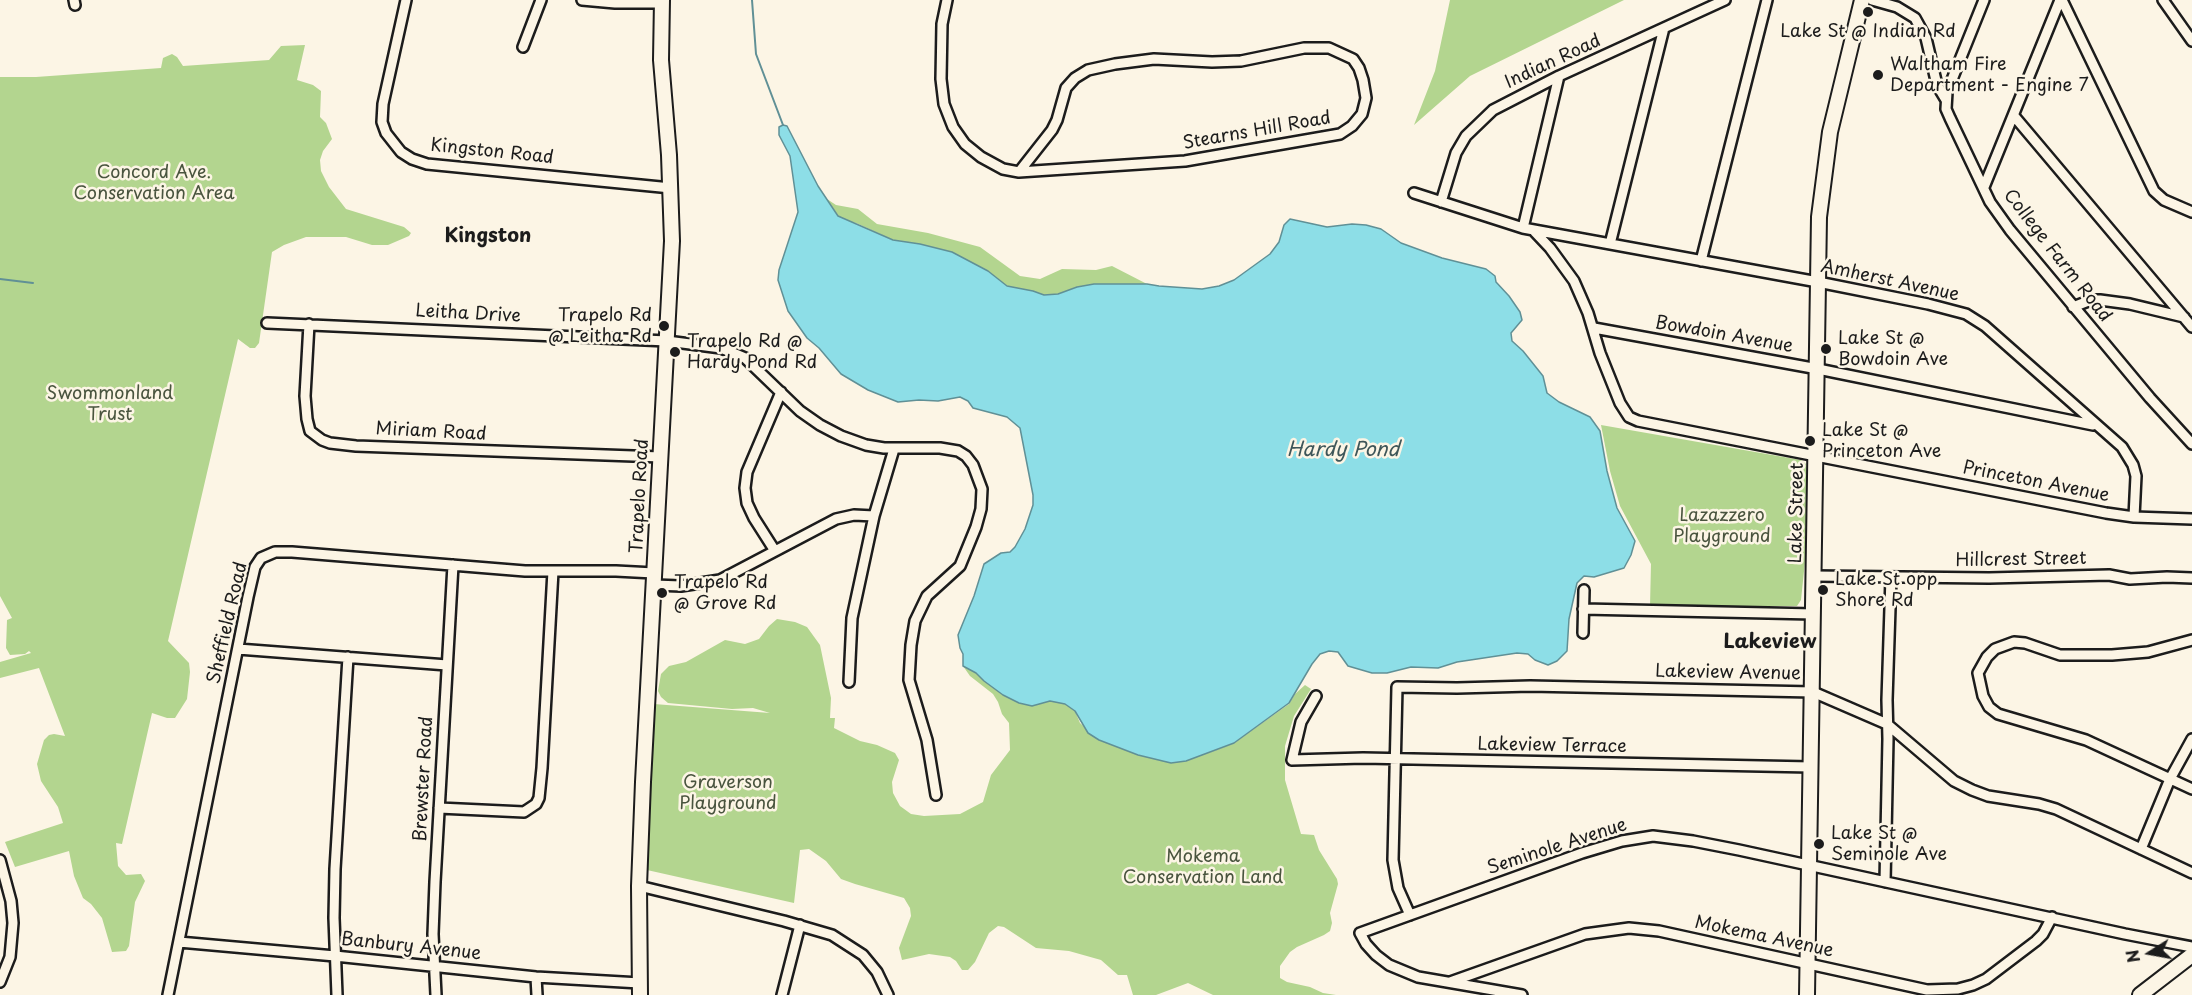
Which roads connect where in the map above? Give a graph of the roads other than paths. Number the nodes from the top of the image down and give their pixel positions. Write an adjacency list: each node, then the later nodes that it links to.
1 (406, 0): 21 (street, Kingston Road)
2 (541, 0): 15 (street)
3 (582, 0): 12 (street)
4 (946, 0): 19 (street, Stearns Hill Road)
5 (1725, 0): 13 (street, Indian Road)
6 (1767, 0): 28 (street)
7 (1862, 0): 29 (street, Lake Street)
8 (1872, 0): 17 (street)
9 (1984, 0): 17 (street)
10 (2061, 0): 18 (street); 24 (street)
11 (2163, 0): 14 (street)
12 (662, 2): 21 (street, Trapelo Road)
13 (1664, 28): 16 (street, Indian Road); 27 (street)
14 (2192, 41)
15 (524, 47)
16 (1559, 76): 23 (street, Indian Road); 25 (street)
17 (1946, 100): 20 (street, College Farm Road)
18 (2014, 116): 20 (street); 31 (street)
19 (1019, 172): 19 (street, Stearns Hill Road)
20 (1984, 187): 30 (street, College Farm Road)
21 (671, 188): 36 (street, Trapelo Road)
22 (1414, 193): 23 (street, Amherst Avenue)
23 (1441, 202): 25 (street, Amherst Avenue)
24 (2192, 212)
25 (1523, 228): 26 (street, Amherst Avenue)
26 (1533, 230): 27 (street, Amherst Avenue); 35 (street)
27 (1610, 244): 28 (street, Amherst Avenue)
28 (1701, 261): 29 (street, Amherst Avenue)
29 (1818, 282): 37 (street, Lake Street); 39 (street, Amherst Avenue)
30 (2073, 307): 31 (street); 40 (street, College Farm Road)
31 (2187, 317): 34 (street)
32 (267, 323): 33 (street, Leitha Drive)
33 (309, 324): 36 (street, Leitha Drive); 43 (street, Miriam Road)
34 (2192, 327)
35 (1594, 328): 37 (street, Bowdoin Avenue); 42 (street, Princeton Avenue)
36 (667, 341): 38 (street, Leitha Drive); 43 (street, Trapelo Road)
37 (1818, 369): 39 (street, Bowdoin Avenue); 42 (street, Lake Street)
38 (781, 392): 41 (street, Leitha Drive); 47 (street)
39 (2095, 426): 45 (street, Amherst Avenue)
40 (2192, 444)
41 (894, 449): 44 (street); 71 (street, Leitha Drive)
42 (1816, 455): 45 (street, Princeton Avenue); 50 (street, Lake Street)
43 (661, 457): 53 (street, Trapelo Road)
44 (874, 516): 47 (street, Sheffield Road); 62 (street)
45 (2134, 517): 46 (street, Princeton Avenue)
46 (2192, 519)
47 (775, 551): 53 (street, Sheffield Road)
48 (453, 565): 49 (street, Sheffield Road); 59 (street, Sheffield Road); 61 (street, Brewster Road)
49 (553, 571): 53 (street, Sheffield Road); 72 (street)
50 (1814, 576): 51 (street, Hillcrest Street); 56 (street, Lake Street)
51 (1891, 577): 52 (street, Hillcrest Street); 65 (street)
52 (2192, 578)
53 (654, 579): 78 (street, Trapelo Road)
54 (1584, 590): 55 (street)
55 (1584, 609): 56 (street); 57 (street)
56 (1814, 614): 63 (street, Lake Street)
57 (1583, 633)
58 (2192, 640): 69 (street)
59 (238, 649): 60 (street); 82 (street, Sheffield Road)
60 (348, 657): 61 (street); 85 (street)
61 (447, 665): 72 (street, Brewster Road)
62 (849, 682)
63 (1813, 692): 65 (street, Lakeview Avenue); 67 (street, Lakeview Avenue); 68 (street, Lake Street)
64 (1316, 696): 67 (street, Lakeview Terrace)
65 (1887, 724): 73 (street, Lakeview Avenue); 77 (street)
66 (2192, 739): 69 (street)
67 (1395, 759): 68 (street, Lakeview Terrace); 79 (street)
68 (1811, 767): 75 (street, Lake Street)
69 (2170, 779): 70 (street); 73 (street)
70 (2192, 789)
71 (936, 795)
72 (439, 808): 87 (street, Brewster Road)
73 (2141, 849): 76 (street, Lakeview Avenue)
74 (0, 860): 89 (street)
75 (1809, 865): 77 (street, Seminole Avenue); 79 (street, Seminole Avenue); 86 (street, Lake Street)
76 (2192, 873)
77 (1885, 882): 80 (street, Seminole Avenue)
78 (639, 886): 81 (street); 91 (street, Trapelo Road)
79 (1410, 915): 90 (street, Seminole Avenue)
80 (2052, 917): 83 (street, Seminole Avenue); 86 (street, Mokema Avenue)
81 (800, 925): 96 (street); 97 (street)
82 (179, 942): 85 (street, Banbury Avenue); 92 (street, Sheffield Road)
83 (2192, 947)
84 (2192, 955): 100 (street)
85 (335, 956): 87 (street, Banbury Avenue); 93 (street)
86 (1808, 964): 90 (street, Mokema Avenue); 99 (street, Lake Street)
87 (435, 966): 88 (street, Banbury Avenue); 94 (street, Brewster Road)
88 (536, 977): 91 (street, Banbury Avenue); 95 (street)
89 (0, 982)
90 (1448, 982): 98 (street)
91 (640, 989)
92 (168, 995)
93 (337, 995)
94 (436, 995)
95 (537, 995)
96 (782, 995)
97 (888, 995)
98 (1522, 995)
99 (1806, 995)
100 (2140, 995)

